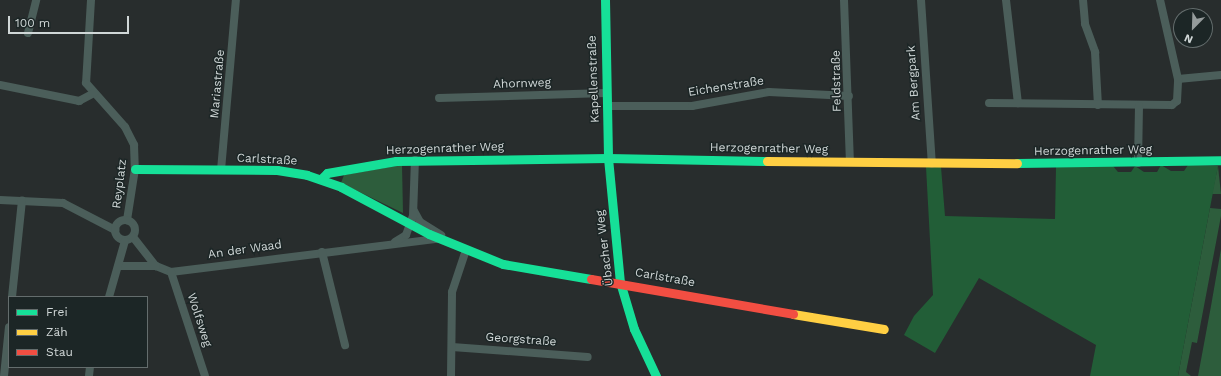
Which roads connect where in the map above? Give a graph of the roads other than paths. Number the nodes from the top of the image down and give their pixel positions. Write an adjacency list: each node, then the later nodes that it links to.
1 (36, 0): 10 (street)
2 (91, 0): 14 (street, Reyplatz)
3 (236, 0): 30 (street, Mariastraße)
4 (605, 0): 15 (street, Kapellenstraße)
5 (844, 0): 16 (street, Feldstraße)
6 (921, 0): 28 (street, Am Bergpark)
7 (1006, 0): 19 (street)
8 (1083, 0): 20 (street)
9 (1160, 0): 12 (street)
10 (28, 34)
11 (1221, 75): 12 (street)
12 (1178, 79): 22 (street)
13 (0, 85): 14 (street)
14 (94, 93): 29 (street, Reyplatz)
15 (606, 93): 17 (street, Ahornweg); 21 (street, Kapellenstraße)
16 (850, 96): 21 (street, Eichenstraße); 26 (street, Feldstraße)
17 (439, 98)
18 (989, 103): 19 (street)
19 (1018, 103): 20 (street)
20 (1098, 105): 22 (street)
21 (607, 106): 23 (street, Kapellenstraße)
22 (1139, 106): 27 (street)
23 (608, 158): 24 (street, Herzogenrather Weg); 26 (street, Herzogenrather Weg); 47 (street, Übacher Weg)
24 (415, 160): 31 (street, Herzogenrather Weg); 34 (street)
25 (1221, 160): 27 (street, Herzogenrather Weg)
26 (850, 162): 28 (street, Herzogenrather Weg)
27 (1138, 163): 28 (street, Herzogenrather Weg)
28 (932, 164)
29 (136, 169): 30 (street, Carlstraße); 35 (street, Reyplatz)
30 (221, 170): 31 (street, Carlstraße)
31 (321, 179): 36 (street, Carlstraße)
32 (0, 200): 33 (street)
33 (22, 201): 37 (street); 48 (street)
34 (414, 211): 36 (street); 39 (street, Carlstraße)
35 (127, 220): 37 (street); 38 (street)
36 (410, 223): 39 (street, Carlstraße); 41 (street, An der Waad)
37 (115, 230): 40 (street)
38 (133, 237): 40 (street); 45 (street)
39 (446, 240): 41 (street, An der Waad); 42 (street, Carlstraße)
40 (125, 241): 44 (street)
41 (388, 244): 43 (street, An der Waad)
42 (466, 250): 47 (street, Carlstraße); 53 (street)
43 (322, 252): 46 (street, An der Waad); 52 (street)
44 (120, 266): 45 (street); 49 (street)
45 (156, 266): 46 (street)
46 (171, 272): 56 (street, Wolfsweg)
47 (620, 282): 50 (street, Carlstraße); 58 (street, Übacher Weg)
48 (12, 296)
49 (109, 296)
50 (884, 329)
51 (8, 337): 55 (street)
52 (345, 345)
53 (452, 347): 54 (street, Georgstraße); 57 (street)
54 (588, 357)
55 (4, 376)
56 (205, 376)
57 (451, 376)
58 (656, 376)

